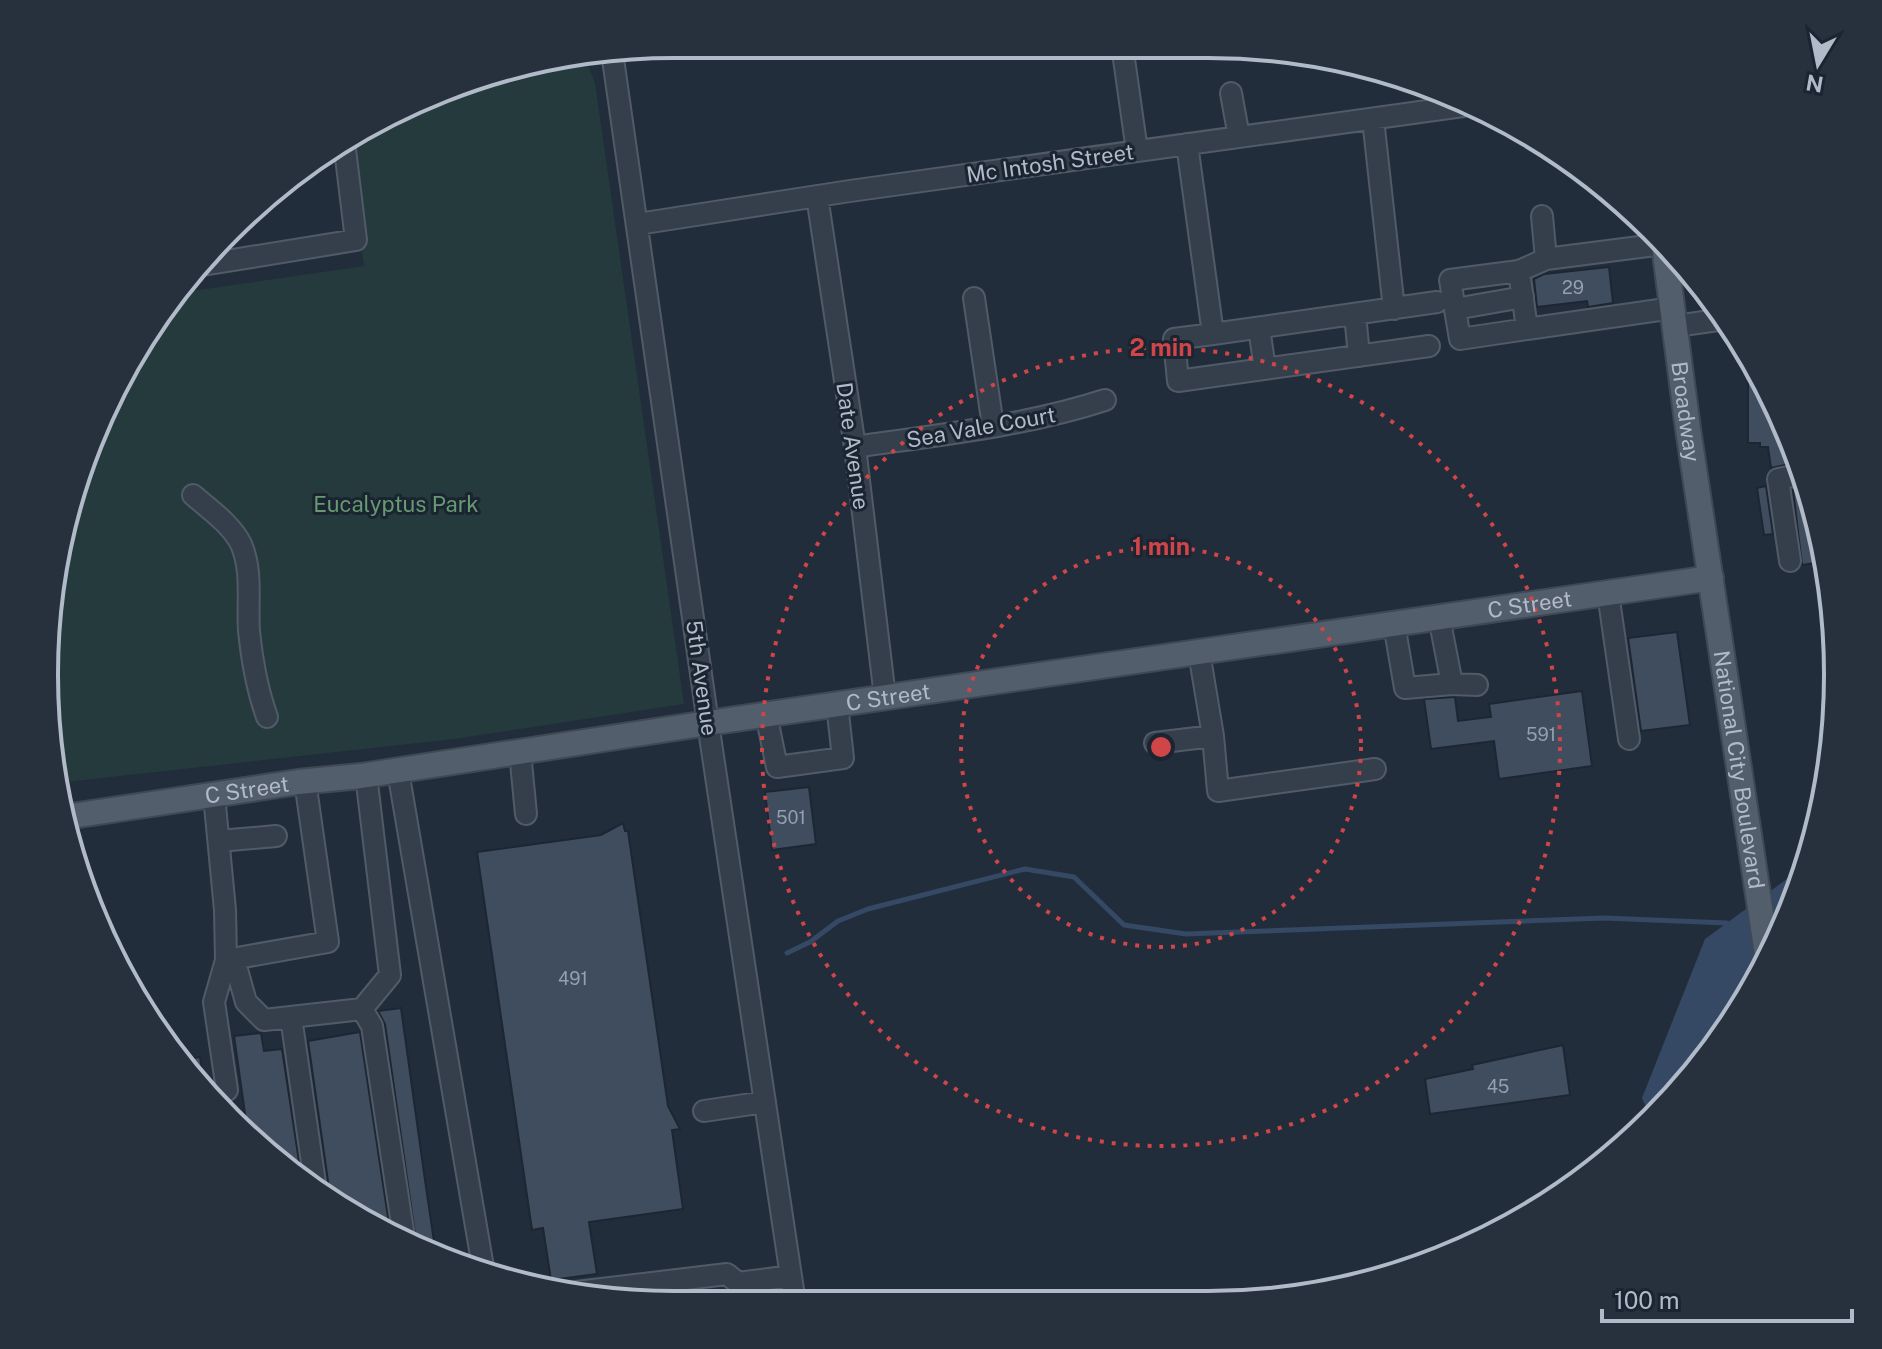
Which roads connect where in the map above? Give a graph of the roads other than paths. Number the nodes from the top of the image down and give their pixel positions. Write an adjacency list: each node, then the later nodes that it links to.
1 (1124, 58): 8 (street)
2 (613, 61): 12 (street, 5th Avenue)
3 (1231, 93): 6 (street)
4 (1449, 108): 5 (street, Mc Intosh Street)
5 (1373, 119): 6 (street, Mc Intosh Street); 21 (street)
6 (1239, 137): 7 (street, Mc Intosh Street)
7 (1187, 144): 8 (street, Mc Intosh Street); 27 (street)
8 (1137, 151): 10 (street, Mc Intosh Street)
9 (346, 154): 15 (street)
10 (817, 196): 12 (street, Mc Intosh Street); 33 (street, Date Avenue)
11 (1542, 216): 14 (street)
12 (638, 224): 48 (street, 5th Avenue)
13 (1650, 246): 14 (street)
14 (1546, 259): 17 (street)
15 (218, 261)
16 (1667, 264): 23 (main road, Broadway)
17 (1519, 271): 18 (street); 20 (street)
18 (1523, 297): 20 (street); 26 (street)
19 (974, 298): 32 (street)
20 (1446, 306): 21 (street); 26 (street)
21 (1394, 309): 22 (street)
22 (1355, 314): 25 (street); 29 (street)
23 (1674, 317): 24 (street); 26 (street); 37 (main road, Broadway)
24 (1711, 318)
25 (1259, 328): 27 (street); 30 (street)
26 (1527, 329)
27 (1213, 334): 30 (street)
28 (1429, 346): 29 (street)
29 (1359, 356): 30 (street)
30 (1265, 369)
31 (1105, 400): 32 (street, Sea Vale Court)
32 (993, 426): 33 (street, Sea Vale Court)
33 (855, 447): 44 (street, Date Avenue)
34 (1791, 477): 36 (street)
35 (193, 495): 47 (street)
36 (1790, 561)
37 (1711, 578): 38 (main road, C Street); 62 (main road, National City Boulevard)
38 (1608, 593): 39 (main road, C Street); 50 (street)
39 (1439, 617): 40 (main road, C Street); 42 (street)
40 (1394, 624): 41 (main road, C Street); 42 (street)
41 (1199, 652): 44 (main road, C Street); 49 (street)
42 (1452, 684): 43 (street)
43 (1477, 685)
44 (885, 697): 45 (main road, C Street)
45 (837, 704): 46 (main road, C Street); 46 (street)
46 (766, 714): 48 (main road, C Street)
47 (267, 717)
48 (708, 723): 52 (main road, C Street); 67 (street, 5th Avenue)
49 (1213, 736): 51 (street); 53 (street)
50 (1629, 739)
51 (1155, 743)
52 (520, 752): 54 (main road, C Street); 58 (street)
53 (1375, 769)
54 (398, 771): 55 (main road, C Street); 71 (street)
55 (366, 775): 56 (main road, C Street); 64 (street)
56 (305, 781): 57 (main road, C Street); 63 (street)
57 (214, 795): 59 (main road, C Street); 61 (street)
58 (526, 814)
59 (75, 816)
60 (276, 836): 61 (street)
61 (219, 841): 63 (street)
62 (1765, 937)
63 (230, 959): 65 (street); 66 (street)
64 (362, 1009): 65 (street); 70 (street)
65 (291, 1017): 69 (street)
66 (227, 1090)
67 (765, 1102): 68 (street); 72 (street, 5th Avenue)
68 (704, 1111)
69 (314, 1174)
70 (402, 1227)
71 (482, 1260)
72 (791, 1276): 73 (street); 74 (street, 5th Avenue)
73 (612, 1288)
74 (793, 1291)

